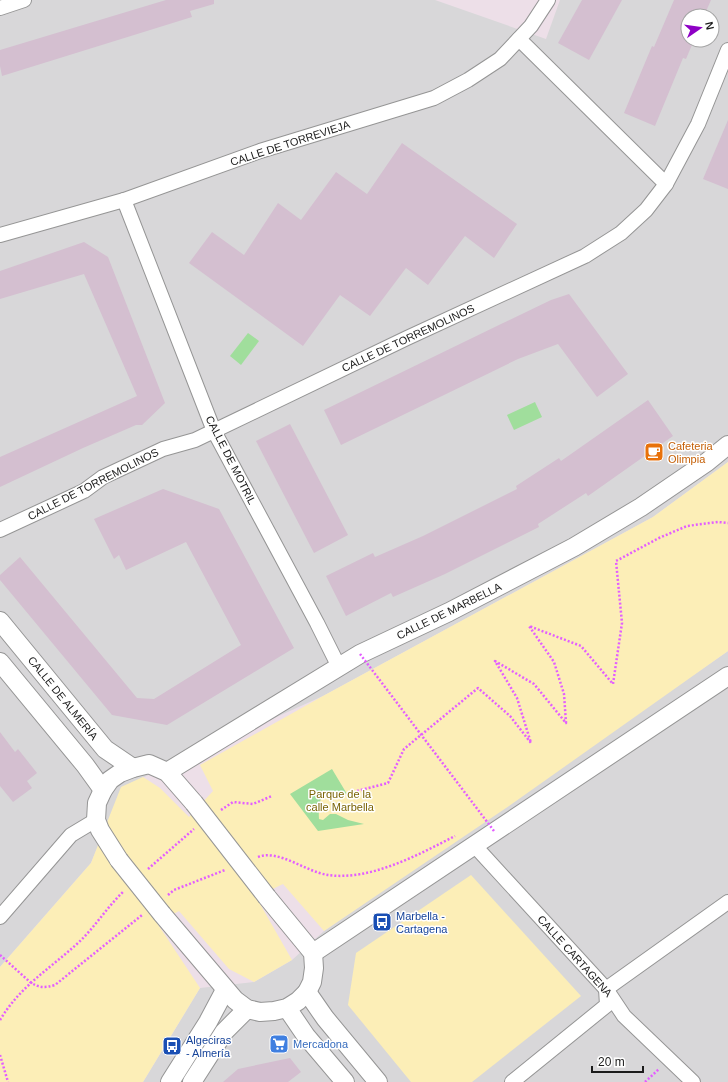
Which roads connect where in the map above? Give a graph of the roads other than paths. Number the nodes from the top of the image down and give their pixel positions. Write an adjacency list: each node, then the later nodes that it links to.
1 (24, 0): 3 (street)
2 (548, 0): 4 (street, CALLE DE TORREVIEJA)
3 (0, 8)
4 (519, 39): 6 (street); 7 (street, CALLE DE TORREVIEJA)
5 (728, 50): 6 (street, CALLE DE TORREMOLINOS)
6 (666, 184): 9 (street, CALLE DE TORREMOLINOS)
7 (124, 200): 8 (street, CALLE DE TORREVIEJA); 9 (street, CALLE DE MOTRIL)
8 (0, 235)
9 (214, 431): 11 (street, CALLE DE TORREMOLINOS); 14 (street, CALLE DE MOTRIL)
10 (728, 446): 14 (street, CALLE DE MARBELLA)
11 (0, 530)
12 (0, 621): 16 (street, CALLE DE ALMERÍA)
13 (0, 662): 18 (street)
14 (339, 667): 17 (street, CALLE DE MARBELLA)
15 (728, 676): 20 (street)
16 (133, 768): 17 (street); 18 (street)
17 (167, 772): 23 (street, bridge)
18 (103, 790): 19 (street)
19 (96, 820): 22 (street); 25 (street, bridge)
20 (474, 845): 23 (street); 24 (street, CALLE CARTAGENA)
21 (728, 902): 24 (street)
22 (0, 917)
23 (313, 953): 26 (street)
24 (606, 989): 33 (street); 34 (street, CALLE CARTAGENA)
25 (225, 990): 28 (street); 29 (street)
26 (307, 992): 27 (street); 32 (street)
27 (287, 1008): 28 (street); 31 (street)
28 (247, 1009): 30 (street)
29 (170, 1082)
30 (192, 1082)
31 (345, 1082)
32 (378, 1082)
33 (512, 1082)
34 (694, 1082)

